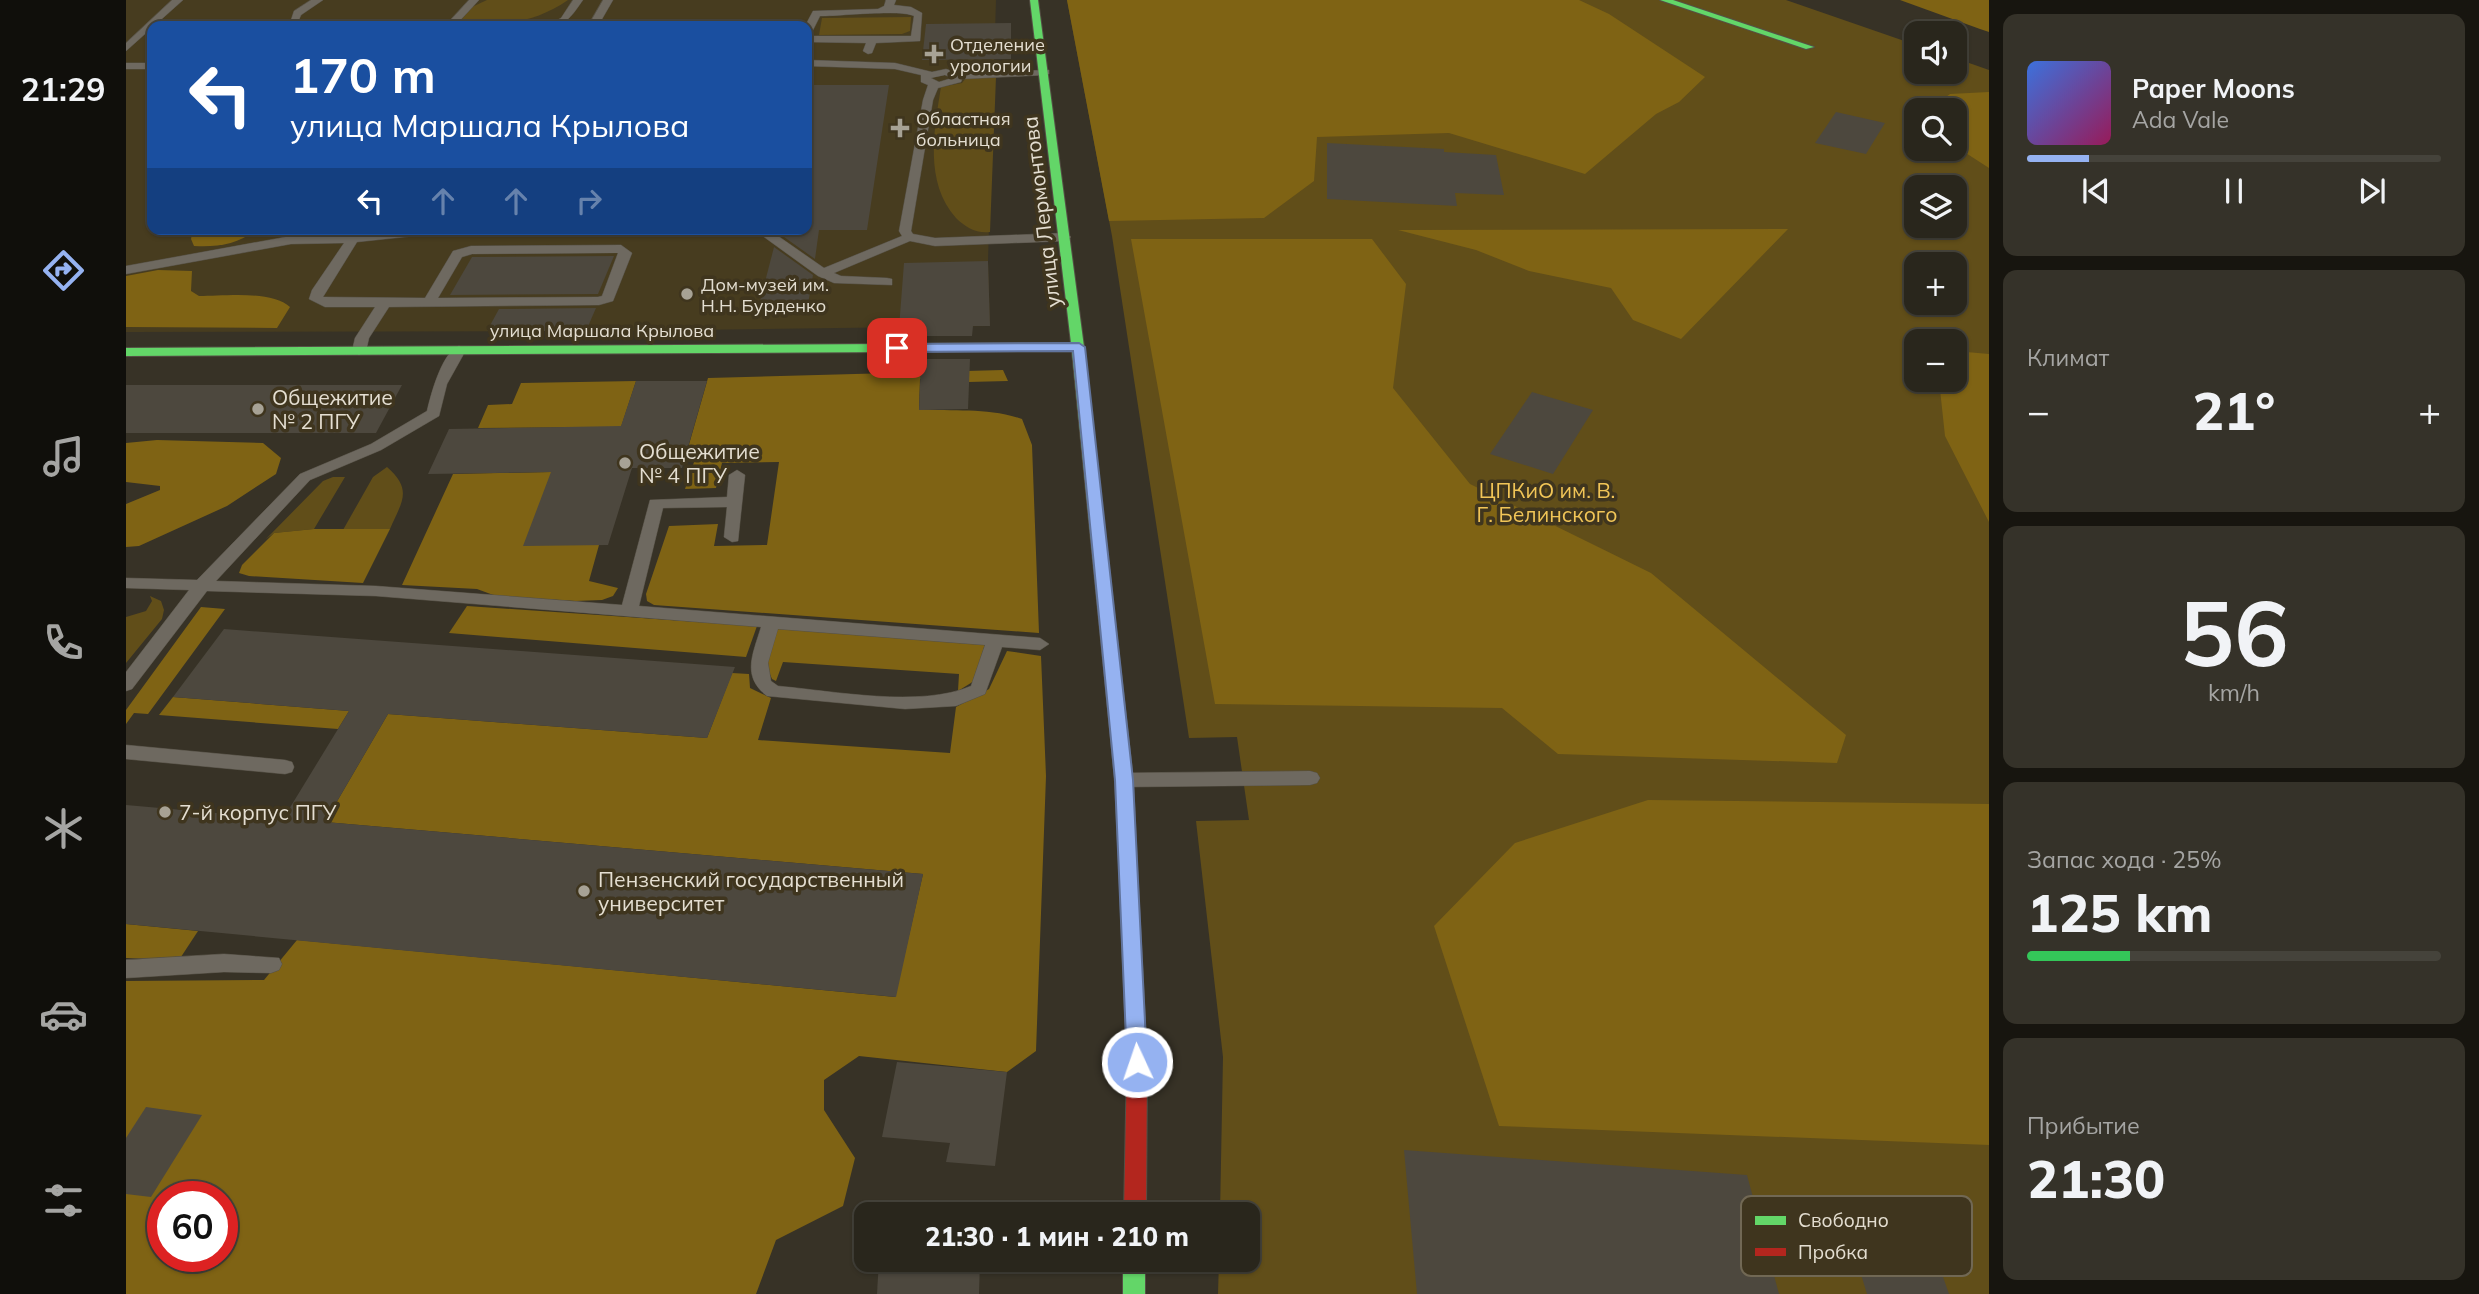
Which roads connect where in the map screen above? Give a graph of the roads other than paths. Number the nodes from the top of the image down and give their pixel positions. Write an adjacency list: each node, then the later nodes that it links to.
1 (177, 0): 9 (lane)
2 (318, 0): 10 (lane)
3 (474, 0): 11 (lane)
4 (578, 0): 12 (lane)
5 (608, 0): 13 (lane)
6 (1034, 0): 24 (main road, улица Лермонтова)
7 (1664, 0): 18 (main road)
8 (890, 4): 14 (lane); 17 (lane)
9 (155, 21)
10 (293, 21)
11 (455, 21)
12 (562, 21)
13 (596, 21)
14 (812, 22)
15 (147, 28): 19 (lane)
16 (812, 39): 17 (lane)
17 (872, 40): 21 (lane)
18 (1809, 47)
19 (126, 48)
20 (812, 63): 21 (lane)
21 (864, 65): 25 (lane)
22 (126, 66): 23 (lane)
23 (147, 66)
24 (1045, 72): 25 (lane); 30 (main road, улица Лермонтова)
25 (931, 79): 29 (lane)
26 (276, 235): 32 (lane)
27 (389, 235): 31 (lane)
28 (768, 235): 34 (lane)
29 (909, 237): 30 (lane); 34 (lane)
30 (1065, 237): 38 (main road, улица Лермонтова)
31 (353, 239): 32 (lane); 36 (lane)
32 (257, 246): 33 (lane)
33 (126, 270)
34 (823, 273): 35 (lane)
35 (887, 282)
36 (386, 302): 37 (lane); 40 (lane)
37 (429, 302): 37 (lane)
38 (1079, 347): 39 (main road, улица Маршала Крылова); 55 (main road, улица Лермонтова)
39 (459, 350): 40 (main road, улица Маршала Крылова); 46 (lane)
40 (359, 351): 41 (main road, улица Маршала Крылова)
41 (126, 352)
42 (737, 475): 43 (lane)
43 (734, 502): 44 (lane); 47 (lane)
44 (732, 537)
45 (126, 583): 46 (lane)
46 (204, 584): 47 (lane); 51 (lane)
47 (629, 611): 48 (lane)
48 (771, 622): 49 (lane); 49 (lane)
49 (996, 640): 50 (lane)
50 (1040, 643)
51 (126, 685)
52 (126, 752): 53 (lane)
53 (285, 767)
54 (1310, 778): 55 (lane)
55 (1124, 780): 58 (main road, улица Лермонтова)
56 (271, 964): 57 (lane)
57 (126, 969)
58 (1135, 1202)
59 (1134, 1272): 60 (main road)
60 (1134, 1294)

